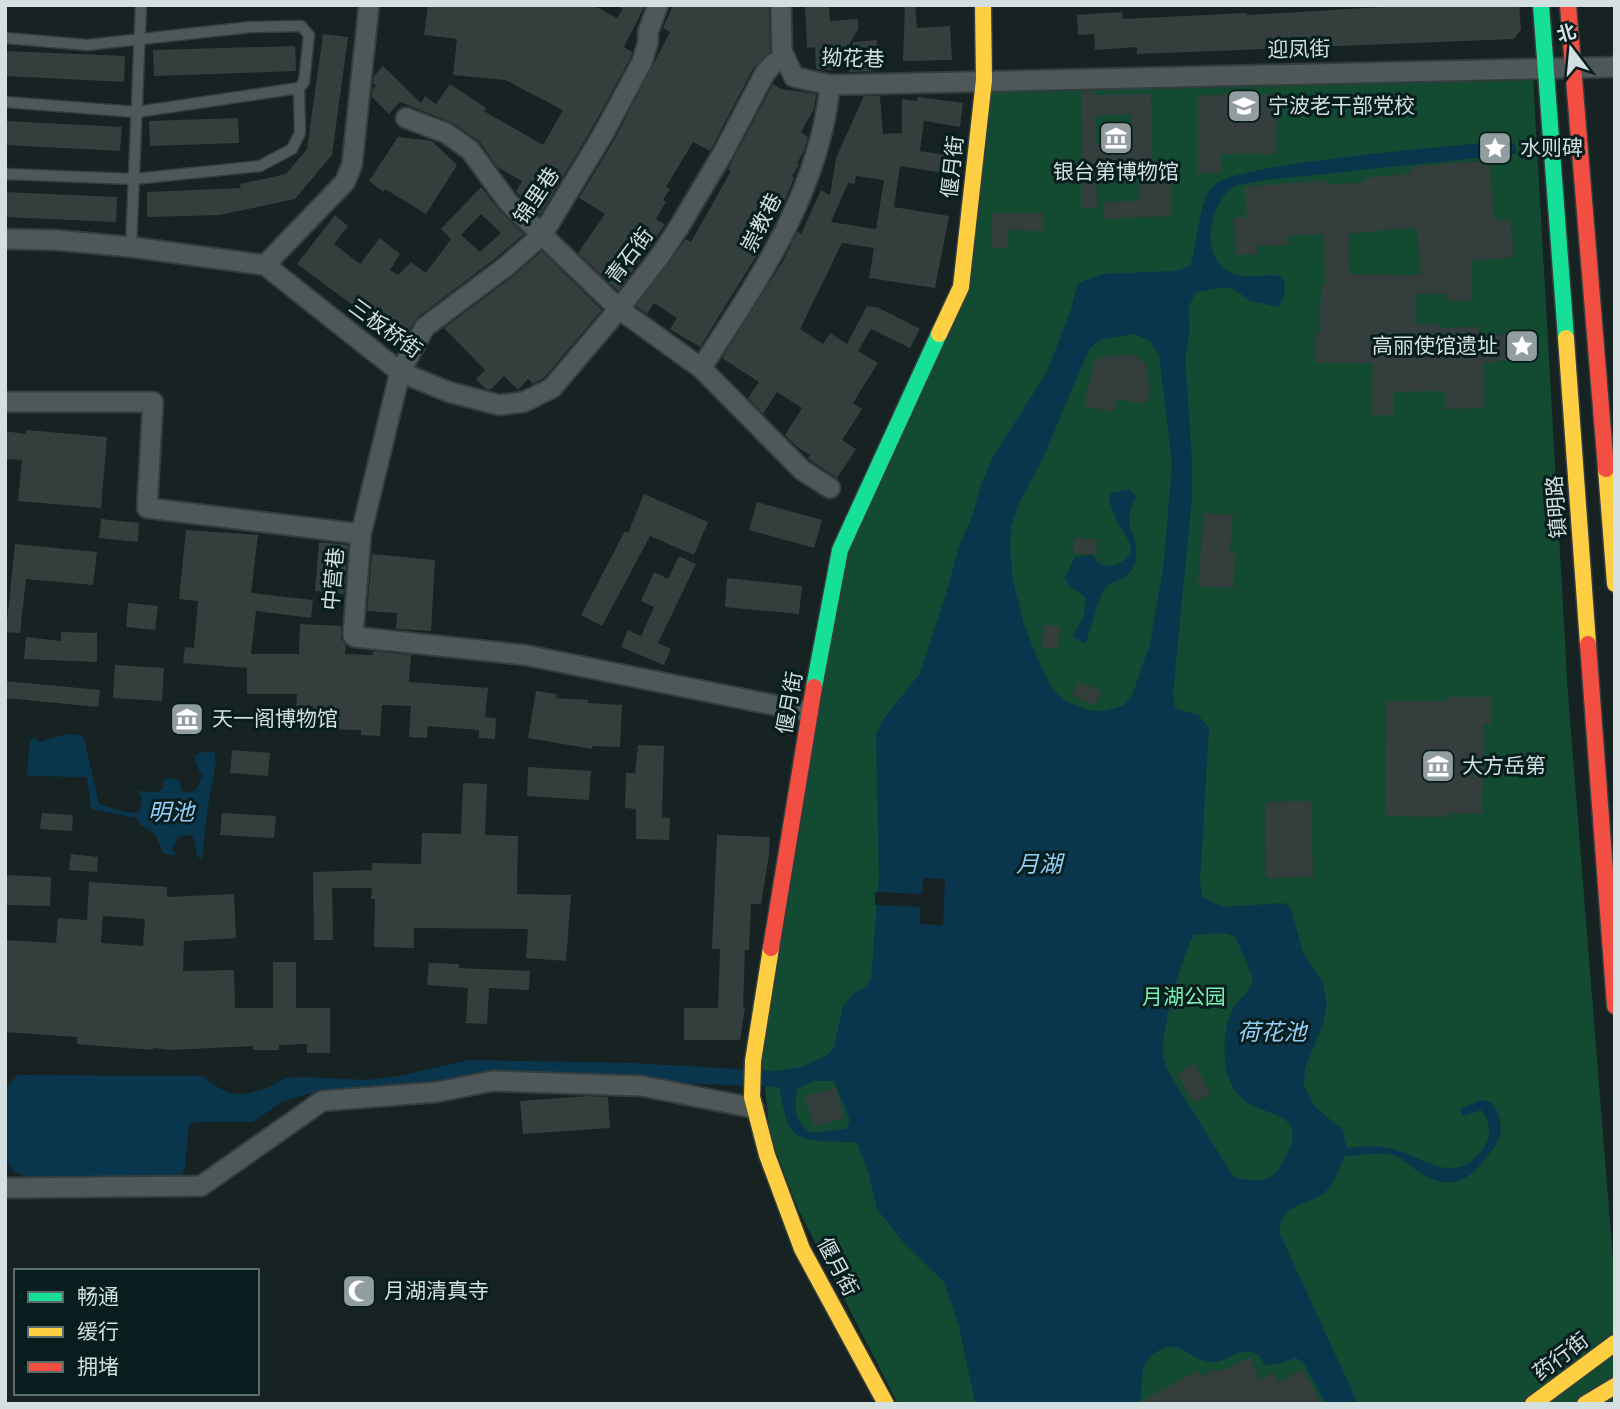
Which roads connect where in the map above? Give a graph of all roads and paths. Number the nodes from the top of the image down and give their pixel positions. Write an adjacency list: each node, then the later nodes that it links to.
1 (141, 5): 9 (lane)
2 (369, 5): 25 (street)
3 (658, 5): 22 (street, 锦里巷)
4 (781, 5): 10 (street)
5 (983, 5): 14 (main road, 偃月街)
6 (1541, 5): 13 (main road, 镇明路)
7 (1567, 5): 11 (main road)
8 (5, 38): 9 (lane)
9 (140, 38): 16 (lane); 18 (lane)
10 (785, 58): 15 (street, 拗花巷); 26 (street, 青石街)
11 (1571, 66): 12 (street, 迎凤街); 13 (street, 迎凤街); 27 (main road)
12 (1615, 67)
13 (1546, 68): 14 (street, 迎凤街); 31 (main road, 镇明路)
14 (984, 80): 15 (street, 拗花巷); 36 (main road, 偃月街)
15 (831, 85): 28 (street, 崇教巷)
16 (299, 88): 18 (lane); 21 (lane)
17 (5, 103): 18 (lane)
18 (137, 112): 21 (lane)
19 (406, 118): 22 (street, 青石街)
20 (5, 174): 21 (lane)
21 (134, 178): 24 (lane)
22 (542, 235): 26 (street, 青石街); 29 (street, 锦里巷)
23 (5, 239): 24 (street)
24 (131, 247): 25 (street)
25 (265, 265): 29 (street, 三板桥街)
26 (619, 309): 28 (street); 29 (street, 三板桥街)
27 (1606, 341): 32 (main road)
28 (701, 368): 33 (street)
29 (400, 372): 34 (street, 锦里巷)
30 (5, 402): 34 (street, 中营巷)
31 (1575, 474): 32 (street); 37 (main road, 镇明路)
32 (1611, 479): 35 (main road)
33 (830, 488)
34 (361, 534): 36 (street, 中营巷)
35 (1615, 584)
36 (808, 712): 39 (main road, 偃月街)
37 (1609, 859): 38 (main road, 镇明路)
38 (1615, 1006)
39 (753, 1103): 40 (street); 43 (main road, 偃月街)
40 (5, 1188)
41 (1615, 1343): 44 (main road, 药行街)
42 (1615, 1386): 45 (main road)
43 (886, 1404)
44 (1533, 1404)
45 (1585, 1404)

